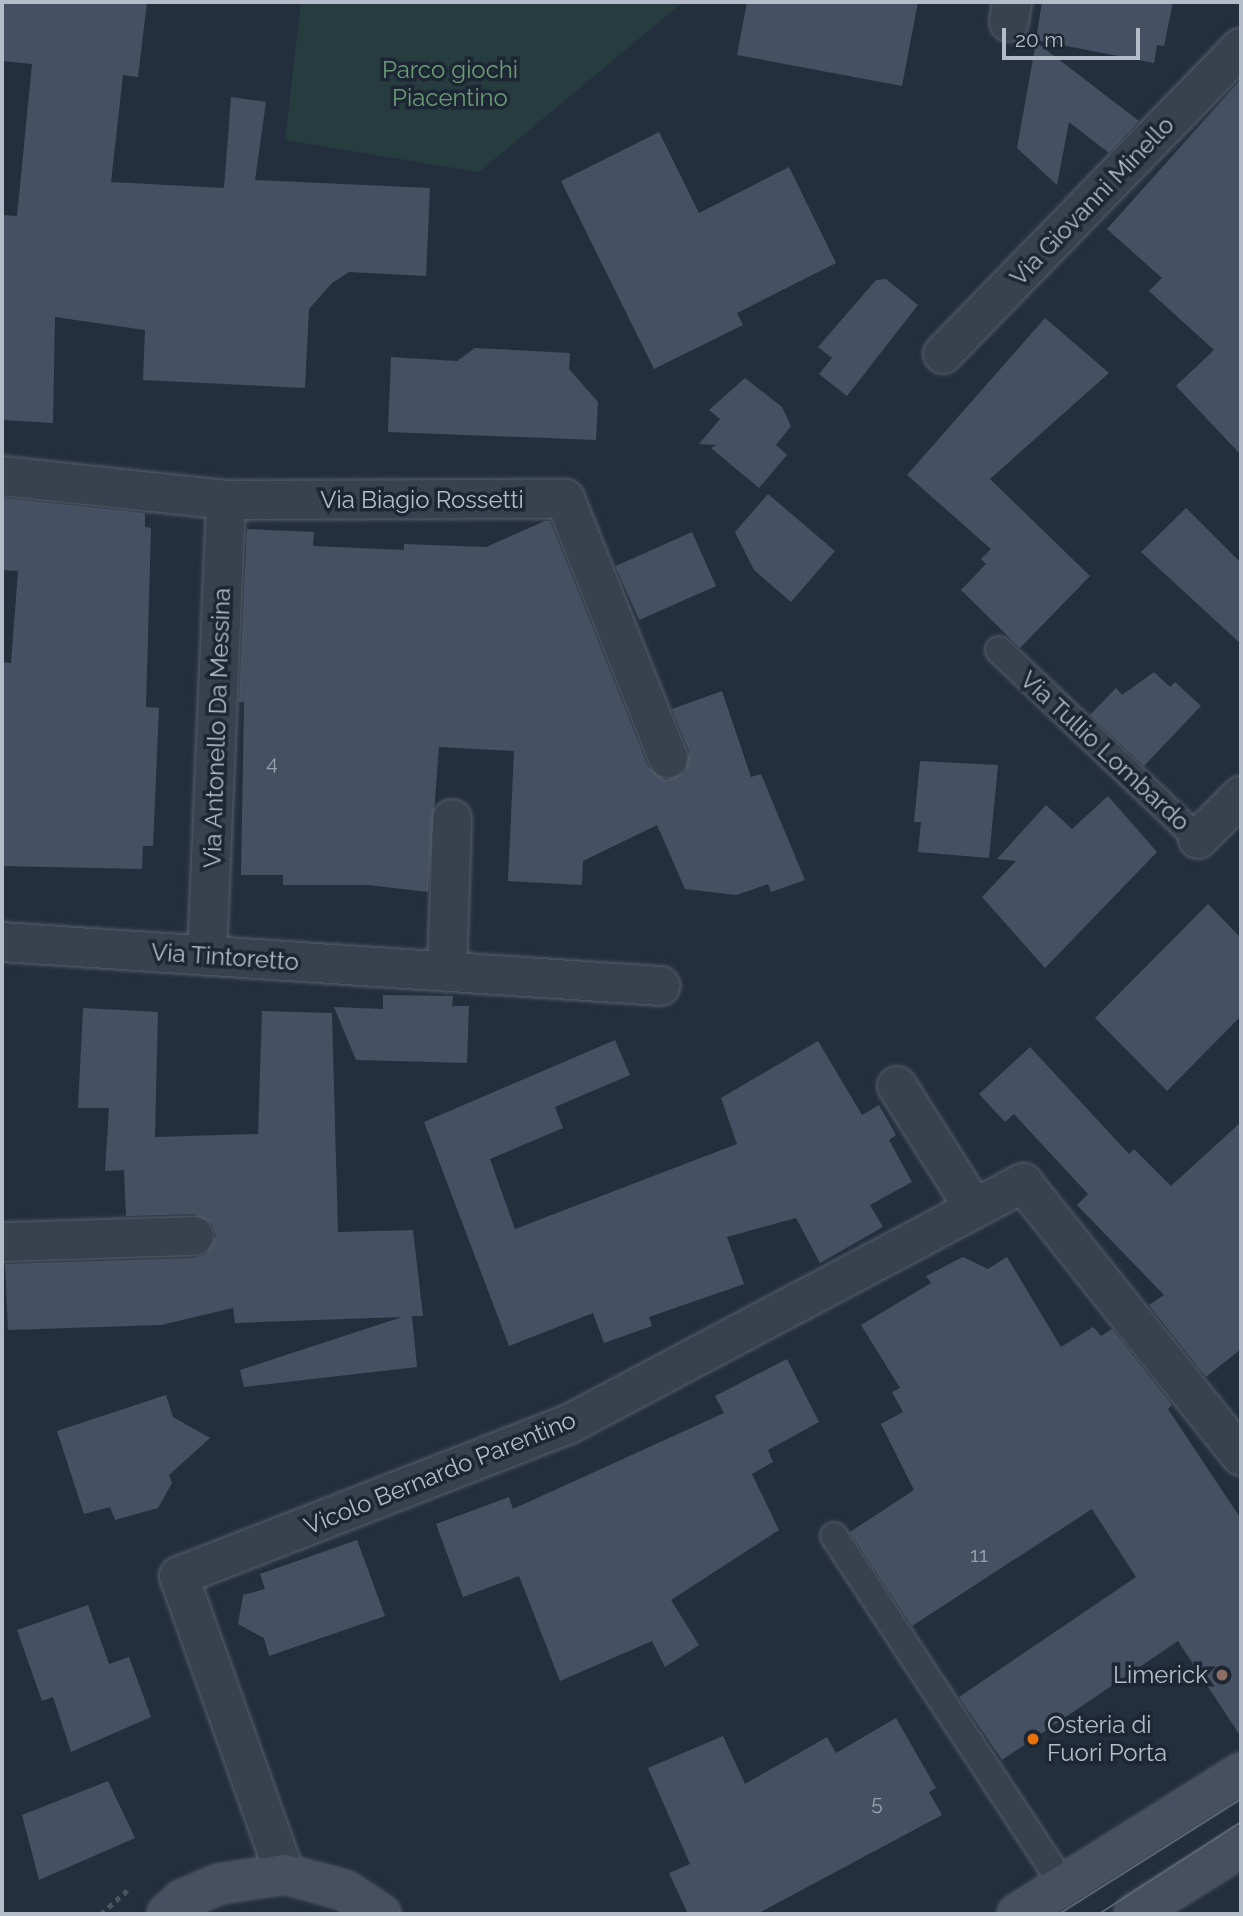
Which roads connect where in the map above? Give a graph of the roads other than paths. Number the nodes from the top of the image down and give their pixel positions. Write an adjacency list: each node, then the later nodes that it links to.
1 (1241, 48): 2 (street, Via Giovanni Minello)
2 (943, 354)
3 (2, 476): 4 (street, Via Biagio Rossetti)
4 (226, 500): 6 (street, Via Biagio Rossetti); 11 (street, Via Antonello Da Messina)
5 (999, 650): 9 (lane, Via Tullio Lombardo)
6 (668, 758)
7 (1241, 796): 9 (street, Via Tullio Lombardo)
8 (452, 819): 12 (street)
9 (1198, 839)
10 (2, 942): 11 (street, Via Tintoretto)
11 (207, 956): 12 (street, Via Tintoretto)
12 (447, 972): 13 (street, Via Tintoretto)
13 (661, 986)
14 (897, 1086): 15 (street)
15 (974, 1208): 18 (street, Vicolo Bernardo Parentino); 22 (street, Vicolo Bernardo Parentino)
16 (194, 1236): 17 (street)
17 (2, 1242)
18 (1241, 1455)
19 (834, 1536): 23 (lane)
20 (1241, 1773): 23 (street)
21 (1241, 1847): 27 (street)
22 (285, 1874): 24 (street); 25 (street)
23 (1065, 1888): 26 (street)
24 (175, 1907)
25 (381, 1910)
26 (1017, 1914)
27 (1134, 1914)

